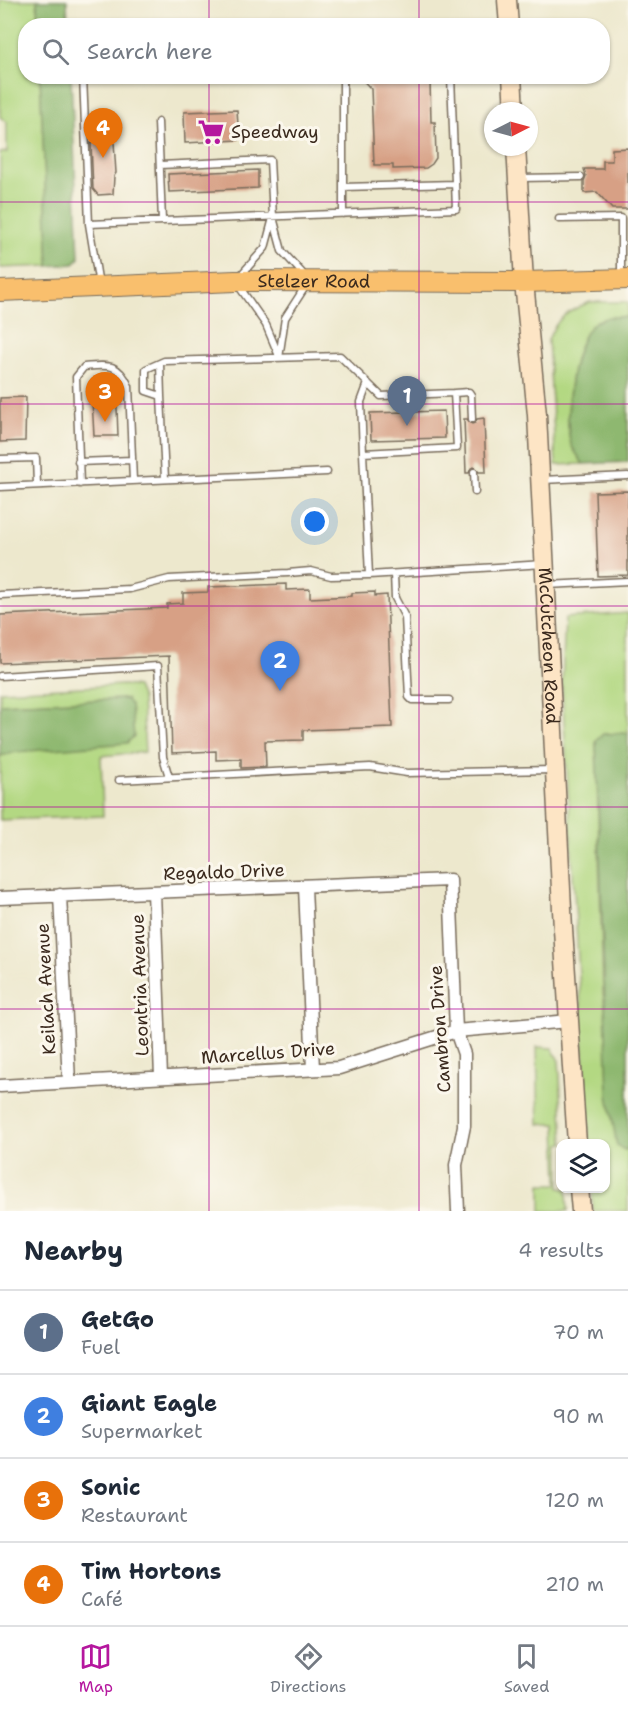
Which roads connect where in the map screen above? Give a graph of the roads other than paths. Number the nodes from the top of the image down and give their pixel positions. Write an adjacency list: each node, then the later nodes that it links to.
1 (507, 0): 2 (main road)
2 (508, 18)
3 (83, 84): 19 (lane)
4 (343, 84): 14 (lane)
5 (452, 84): 13 (lane)
6 (512, 84): 7 (main road)
7 (513, 102)
8 (158, 122): 10 (lane)
9 (517, 156): 12 (main road, McCutcheon Road)
10 (160, 165): 16 (lane); 18 (lane)
11 (581, 177): 12 (lane)
12 (518, 178): 23 (main road, McCutcheon Road)
13 (455, 184): 14 (lane); 15 (lane)
14 (343, 187): 15 (lane)
15 (343, 214): 16 (lane)
16 (273, 217): 18 (lane); 21 (lane); 22 (lane)
17 (559, 219): 20 (lane)
18 (162, 221): 19 (lane)
19 (89, 224): 24 (lane)
20 (625, 279): 23 (main road, Stelzer Road)
21 (235, 281): 22 (main road, Stelzer Road); 24 (main road, Stelzer Road); 26 (lane)
22 (309, 281): 23 (main road, Stelzer Road); 26 (lane)
23 (524, 282): 41 (main road, McCutcheon Road)
24 (99, 286): 25 (main road, Stelzer Road)
25 (0, 291)
26 (279, 358): 27 (lane); 28 (lane)
27 (160, 363): 30 (lane); 30 (lane)
28 (368, 383): 29 (lane); 32 (lane)
29 (454, 393): 31 (lane); 32 (lane)
30 (161, 396): 39 (lane)
31 (472, 419)
32 (363, 453): 48 (lane)
33 (0, 459): 43 (lane)
34 (132, 460): 35 (lane); 35 (lane); 40 (lane)
35 (78, 462): 42 (lane)
36 (327, 472): 39 (lane)
37 (474, 472): 45 (lane)
38 (628, 476): 41 (lane)
39 (165, 479): 40 (lane)
40 (132, 481): 42 (lane)
41 (540, 481): 46 (main road, McCutcheon Road)
42 (80, 484): 43 (lane)
43 (37, 485): 44 (lane)
44 (0, 487)
45 (475, 492)
46 (545, 564): 47 (lane); 50 (main road, McCutcheon Road)
47 (394, 573): 48 (lane); 53 (lane)
48 (369, 575): 51 (lane)
49 (628, 581): 50 (lane)
50 (546, 585): 54 (main road, McCutcheon Road)
51 (0, 596)
52 (0, 676): 55 (lane)
53 (449, 700)
54 (556, 770): 55 (lane); 62 (main road, McCutcheon Road)
55 (169, 777): 56 (lane)
56 (119, 780)
57 (450, 880): 58 (street, Regaldo Drive); 63 (street, Cambron Drive)
58 (305, 887): 59 (street, Regaldo Drive); 64 (street)
59 (154, 892): 60 (street, Regaldo Drive); 65 (street, Leontria Avenue)
60 (60, 895): 61 (street, Regaldo Drive); 66 (street, Keilach Avenue)
61 (0, 898)
62 (569, 1022): 63 (street, Marcellus Drive); 68 (main road, McCutcheon Road)
63 (456, 1031): 64 (street, Marcellus Drive); 70 (street, Cambron Drive)
64 (313, 1069): 65 (street, Marcellus Drive)
65 (161, 1077): 66 (street, Marcellus Drive)
66 (69, 1082): 67 (street, Marcellus Drive)
67 (0, 1086)
68 (577, 1139)
69 (579, 1193): 71 (main road)
70 (458, 1211)
71 (580, 1211)

